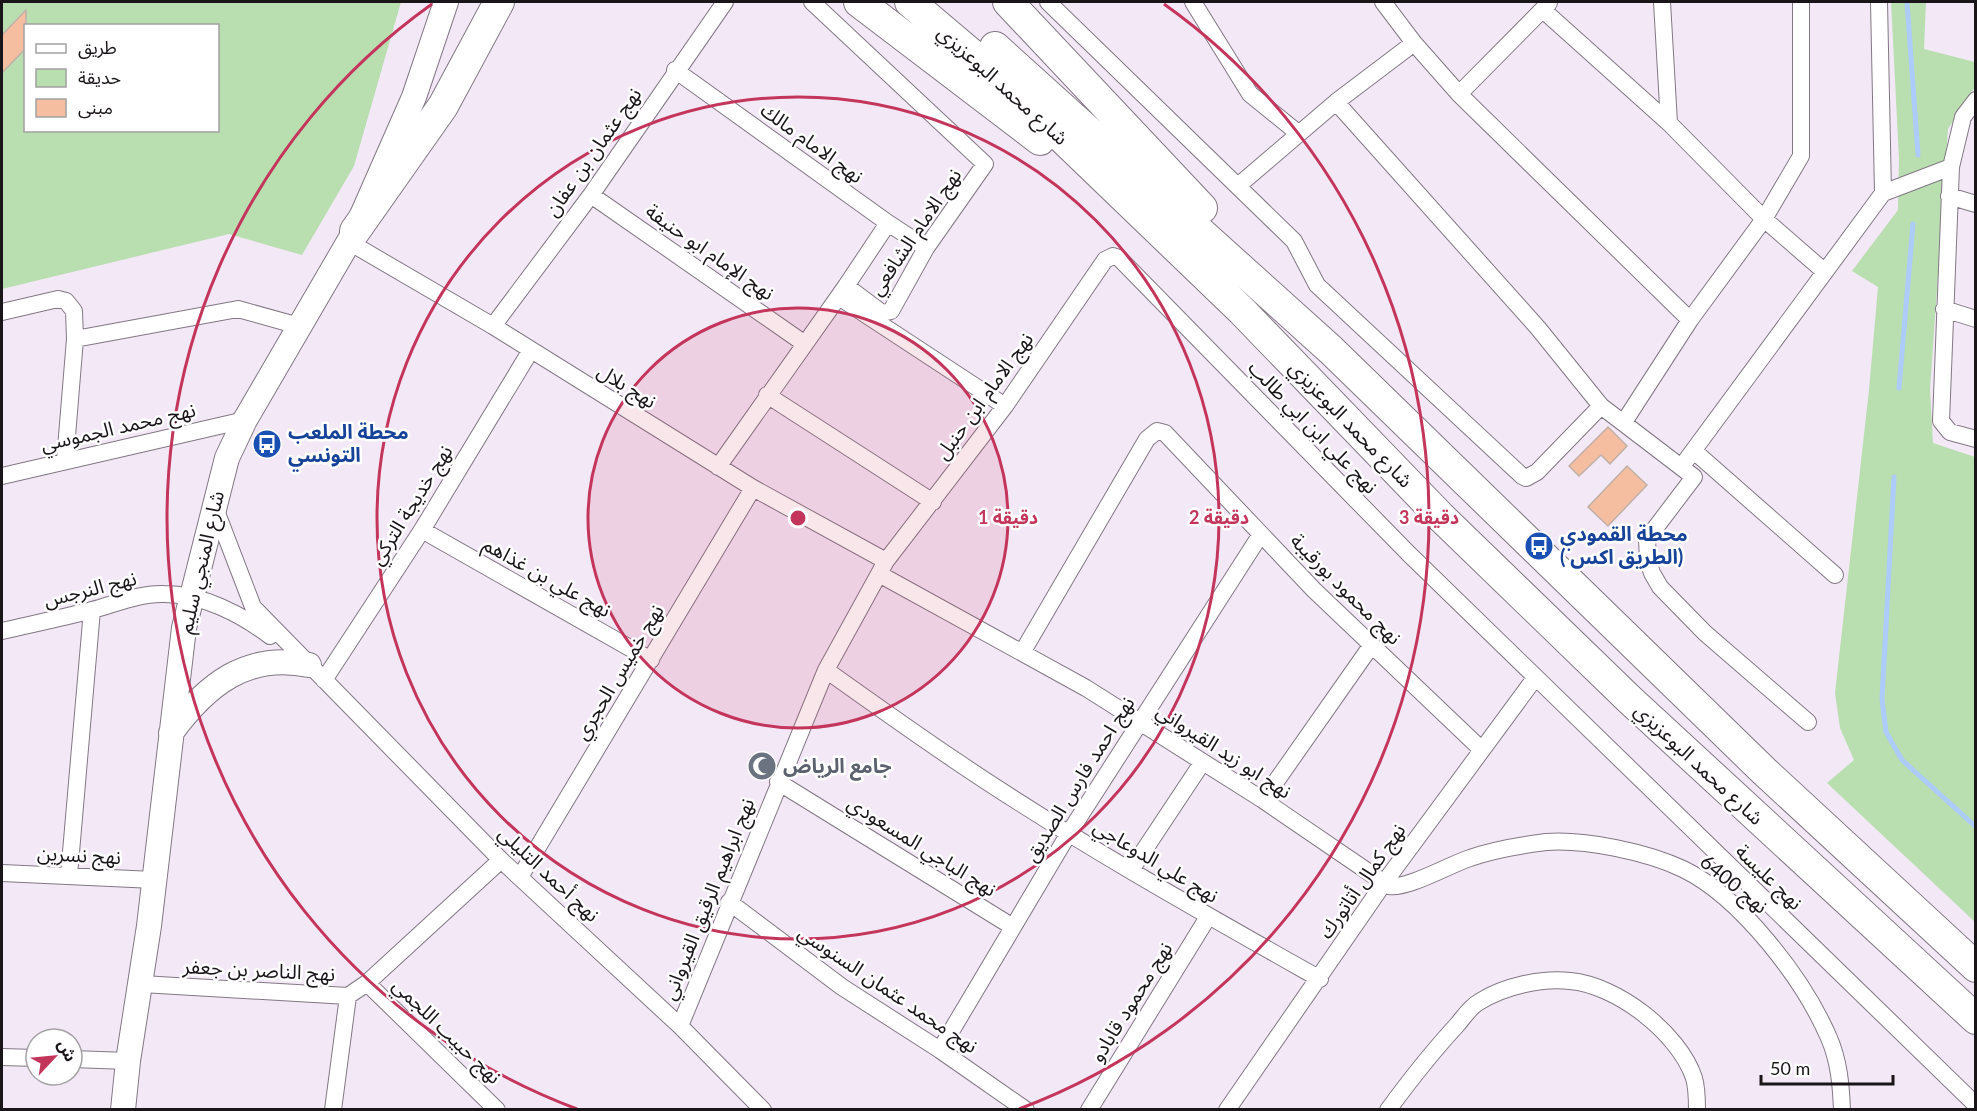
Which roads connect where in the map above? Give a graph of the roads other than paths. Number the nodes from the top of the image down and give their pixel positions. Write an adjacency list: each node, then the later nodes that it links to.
1 (431, 2): 19 (main road, شارع المنجي سليم)
2 (446, 2): 19 (main road, شارع المنجي سليم)
3 (498, 2): 34 (highway)
4 (725, 2): 20 (street, نهج عثمان بن عفان)
5 (812, 2): 35 (street, نهج الامام الشافعي)
6 (859, 2): 41 (highway)
7 (910, 2): 17 (highway, شارع محمد البوعزيزي)
8 (943, 2): 17 (highway, شارع محمد البوعزيزي)
9 (1008, 2): 49 (highway)
10 (1048, 2): 27 (street)
11 (1193, 2): 25 (street)
12 (1383, 2): 18 (street)
13 (1662, 2): 24 (street)
14 (1801, 2): 32 (street)
15 (1879, 2): 28 (street)
16 (1547, 6): 21 (street); 24 (street)
17 (972, 41): 41 (highway, شارع محمد البوعزيزي); 49 (highway, شارع محمد البوعزيزي)
18 (1414, 43): 21 (street); 23 (street)
19 (424, 60): 34 (main road, شارع المنجي سليم)
20 (675, 70): 29 (street, نهج عثمان بن عفان); 33 (street, نهج الامام مالك)
21 (1459, 94): 43 (street)
22 (1976, 100): 26 (street)
23 (1336, 102): 25 (street); 52 (street)
24 (1669, 123): 32 (street)
25 (1298, 133): 27 (street)
26 (1951, 167): 28 (street); 30 (street)
27 (1239, 185): 52 (street)
28 (1883, 193): 37 (street)
29 (591, 195): 45 (street, نهج عثمان بن عفان); 47 (street, نهج الإمام ابو حنيفة)
30 (1949, 196): 31 (street); 39 (street)
31 (1976, 204)
32 (1764, 219): 37 (street); 43 (street)
33 (888, 223): 35 (street, نهج الامام مالك); 38 (street, نهج الامام الشافعي)
34 (352, 237): 44 (main road, شارع المنجي سليم); 45 (street, نهج بلال)
35 (926, 248): 38 (street, نهج الامام الشافعي)
36 (1113, 256): 51 (street, نهج الامام ابن حنبل); 76 (street, نهج علي ابن ابي طالب)
37 (1825, 272): 56 (street)
38 (842, 292): 47 (street, نهج الامام الشافعي); 51 (street)
39 (1944, 309): 42 (street); 55 (street)
40 (2, 312): 46 (street)
41 (1242, 312): 102 (highway, شارع محمد البوعزيزي)
42 (1976, 319)
43 (1690, 320): 54 (street)
44 (299, 326): 46 (street); 53 (main road, شارع المنجي سليم)
45 (494, 326): 48 (street, نهج بلال)
46 (75, 339): 57 (street)
47 (805, 344): 50 (street, نهج الامام الشافعي)
48 (531, 350): 59 (street, نهج بلال); 64 (street, نهج خديجة التركي)
49 (1331, 350): 97 (highway, شارع محمد البوعزيزي)
50 (767, 395): 59 (street, نهج الامام الشافعي); 62 (street)
51 (1005, 406): 62 (street, نهج الامام ابن حنبل)
52 (1601, 406): 54 (street)
53 (245, 420): 57 (street, نهج محمد الجموسي); 63 (main road, شارع المنجي سليم)
54 (1624, 422): 58 (street)
55 (1976, 439)
56 (1694, 451): 58 (street); 67 (street)
57 (65, 460): 60 (street, نهج محمد الجموسي)
58 (1682, 466): 78 (street)
59 (718, 467): 61 (street, نهج بلال)
60 (2, 476)
61 (753, 488): 66 (street, نهج بلال); 73 (street, نهج خميس الحجري)
62 (933, 502): 66 (street, نهج الامام ابن حنبل)
63 (214, 505): 68 (main road, شارع المنجي سليم); 75 (street, نهج أحمد التليلي)
64 (422, 530): 73 (street, نهج علي بن غذاهم); 75 (street, نهج خديجة التركي)
65 (1261, 534): 71 (street, نهج محمود بورقيبة); 72 (street, نهج محمود بورقيبة); 77 (street, نهج احمد فارس الصديق)
66 (883, 568): 72 (street, نهج ابو زيد القيرواني); 74 (street, نهج ابراهيم الرقيق القيرواني)
67 (1835, 575)
68 (190, 597): 69 (street, نهج النرجس); 75 (street, نهج أحمد التليلي); 79 (main road, شارع المنجي سليم)
69 (92, 610): 70 (street, نهج النرجس); 88 (street)
70 (2, 631)
71 (1371, 645): 80 (street, نهج محمود بورقيبة); 83 (street)
72 (1023, 651): 77 (street, نهج ابو زيد القيرواني)
73 (651, 660): 89 (street, نهج خميس الحجري)
74 (826, 670): 82 (street, نهج ابراهيم الرقيق القيرواني); 84 (street, نهج علي الدوعاجي)
75 (317, 673): 79 (main road); 85 (street, نهج أحمد التليلي)
76 (1535, 678): 80 (street, نهج كمال أتاتورك); 92 (street, نهج عليسة)
77 (1140, 722): 81 (street, نهج ابو زيد القيرواني); 84 (street, نهج احمد فارس الصديق)
78 (1808, 722)
79 (171, 733): 90 (main road, شارع المنجي سليم)
80 (1482, 750): 91 (street, نهج كمال أتاتورك)
81 (1202, 764): 83 (street, نهج ابو زيد القيرواني); 86 (street)
82 (778, 782): 93 (street, نهج ابراهيم الرقيق القيرواني); 96 (street, نهج الباجي المسعودي)
83 (1263, 800): 91 (street, نهج ابو زيد القيرواني)
84 (1069, 832): 86 (street, نهج علي الدوعاجي); 96 (street, نهج احمد فارس الصديق)
85 (501, 860): 89 (street, نهج أحمد التليلي); 99 (street, نهج الناصر بن جعفر)
86 (1131, 870): 94 (street, نهج علي الدوعاجي)
87 (2, 873): 88 (street, نهج نسرين)
88 (69, 875): 90 (street, نهج نسرين)
89 (520, 877): 103 (street, نهج أحمد التليلي)
90 (154, 880): 100 (main road, شارع المنجي سليم)
91 (1384, 883): 95 (street, نهج 6400); 98 (street, نهج كمال أتاتورك)
92 (1764, 901): 95 (street); 109 (street, نهج عليسة)
93 (729, 902): 103 (street, نهج ابراهيم الرقيق القيرواني); 104 (street, نهج محمد عثمان السنوسي)
94 (1208, 917): 98 (street, نهج علي الدوعاجي); 115 (street, نهج محمود قابادو)
95 (1749, 920): 119 (street, نهج 6400)
96 (1012, 927): 104 (street, نهج احمد فارس الصديق)
97 (1976, 967)
98 (1320, 979): 116 (street, نهج كمال أتاتورك)
99 (367, 983): 101 (street, نهج الناصر بن جعفر); 112 (street, نهج حبيب اللجمي)
100 (142, 984): 101 (street, نهج الناصر بن جعفر); 108 (main road, شارع المنجي سليم)
101 (348, 996): 111 (street)
102 (1976, 1019)
103 (680, 1026): 113 (street, نهج أحمد التليلي)
104 (940, 1050): 114 (street, نهج محمد عثمان السنوسي)
105 (2, 1057): 106 (street)
106 (24, 1058)
107 (84, 1059): 108 (street)
108 (128, 1061): 110 (main road, شارع المنجي سليم)
109 (1976, 1105)
110 (123, 1110)
111 (333, 1110)
112 (497, 1110)
113 (763, 1110)
114 (1026, 1110)
115 (1089, 1110)
116 (1227, 1110)
117 (1388, 1110): 118 (street)
118 (1697, 1110)
119 (1842, 1110)

